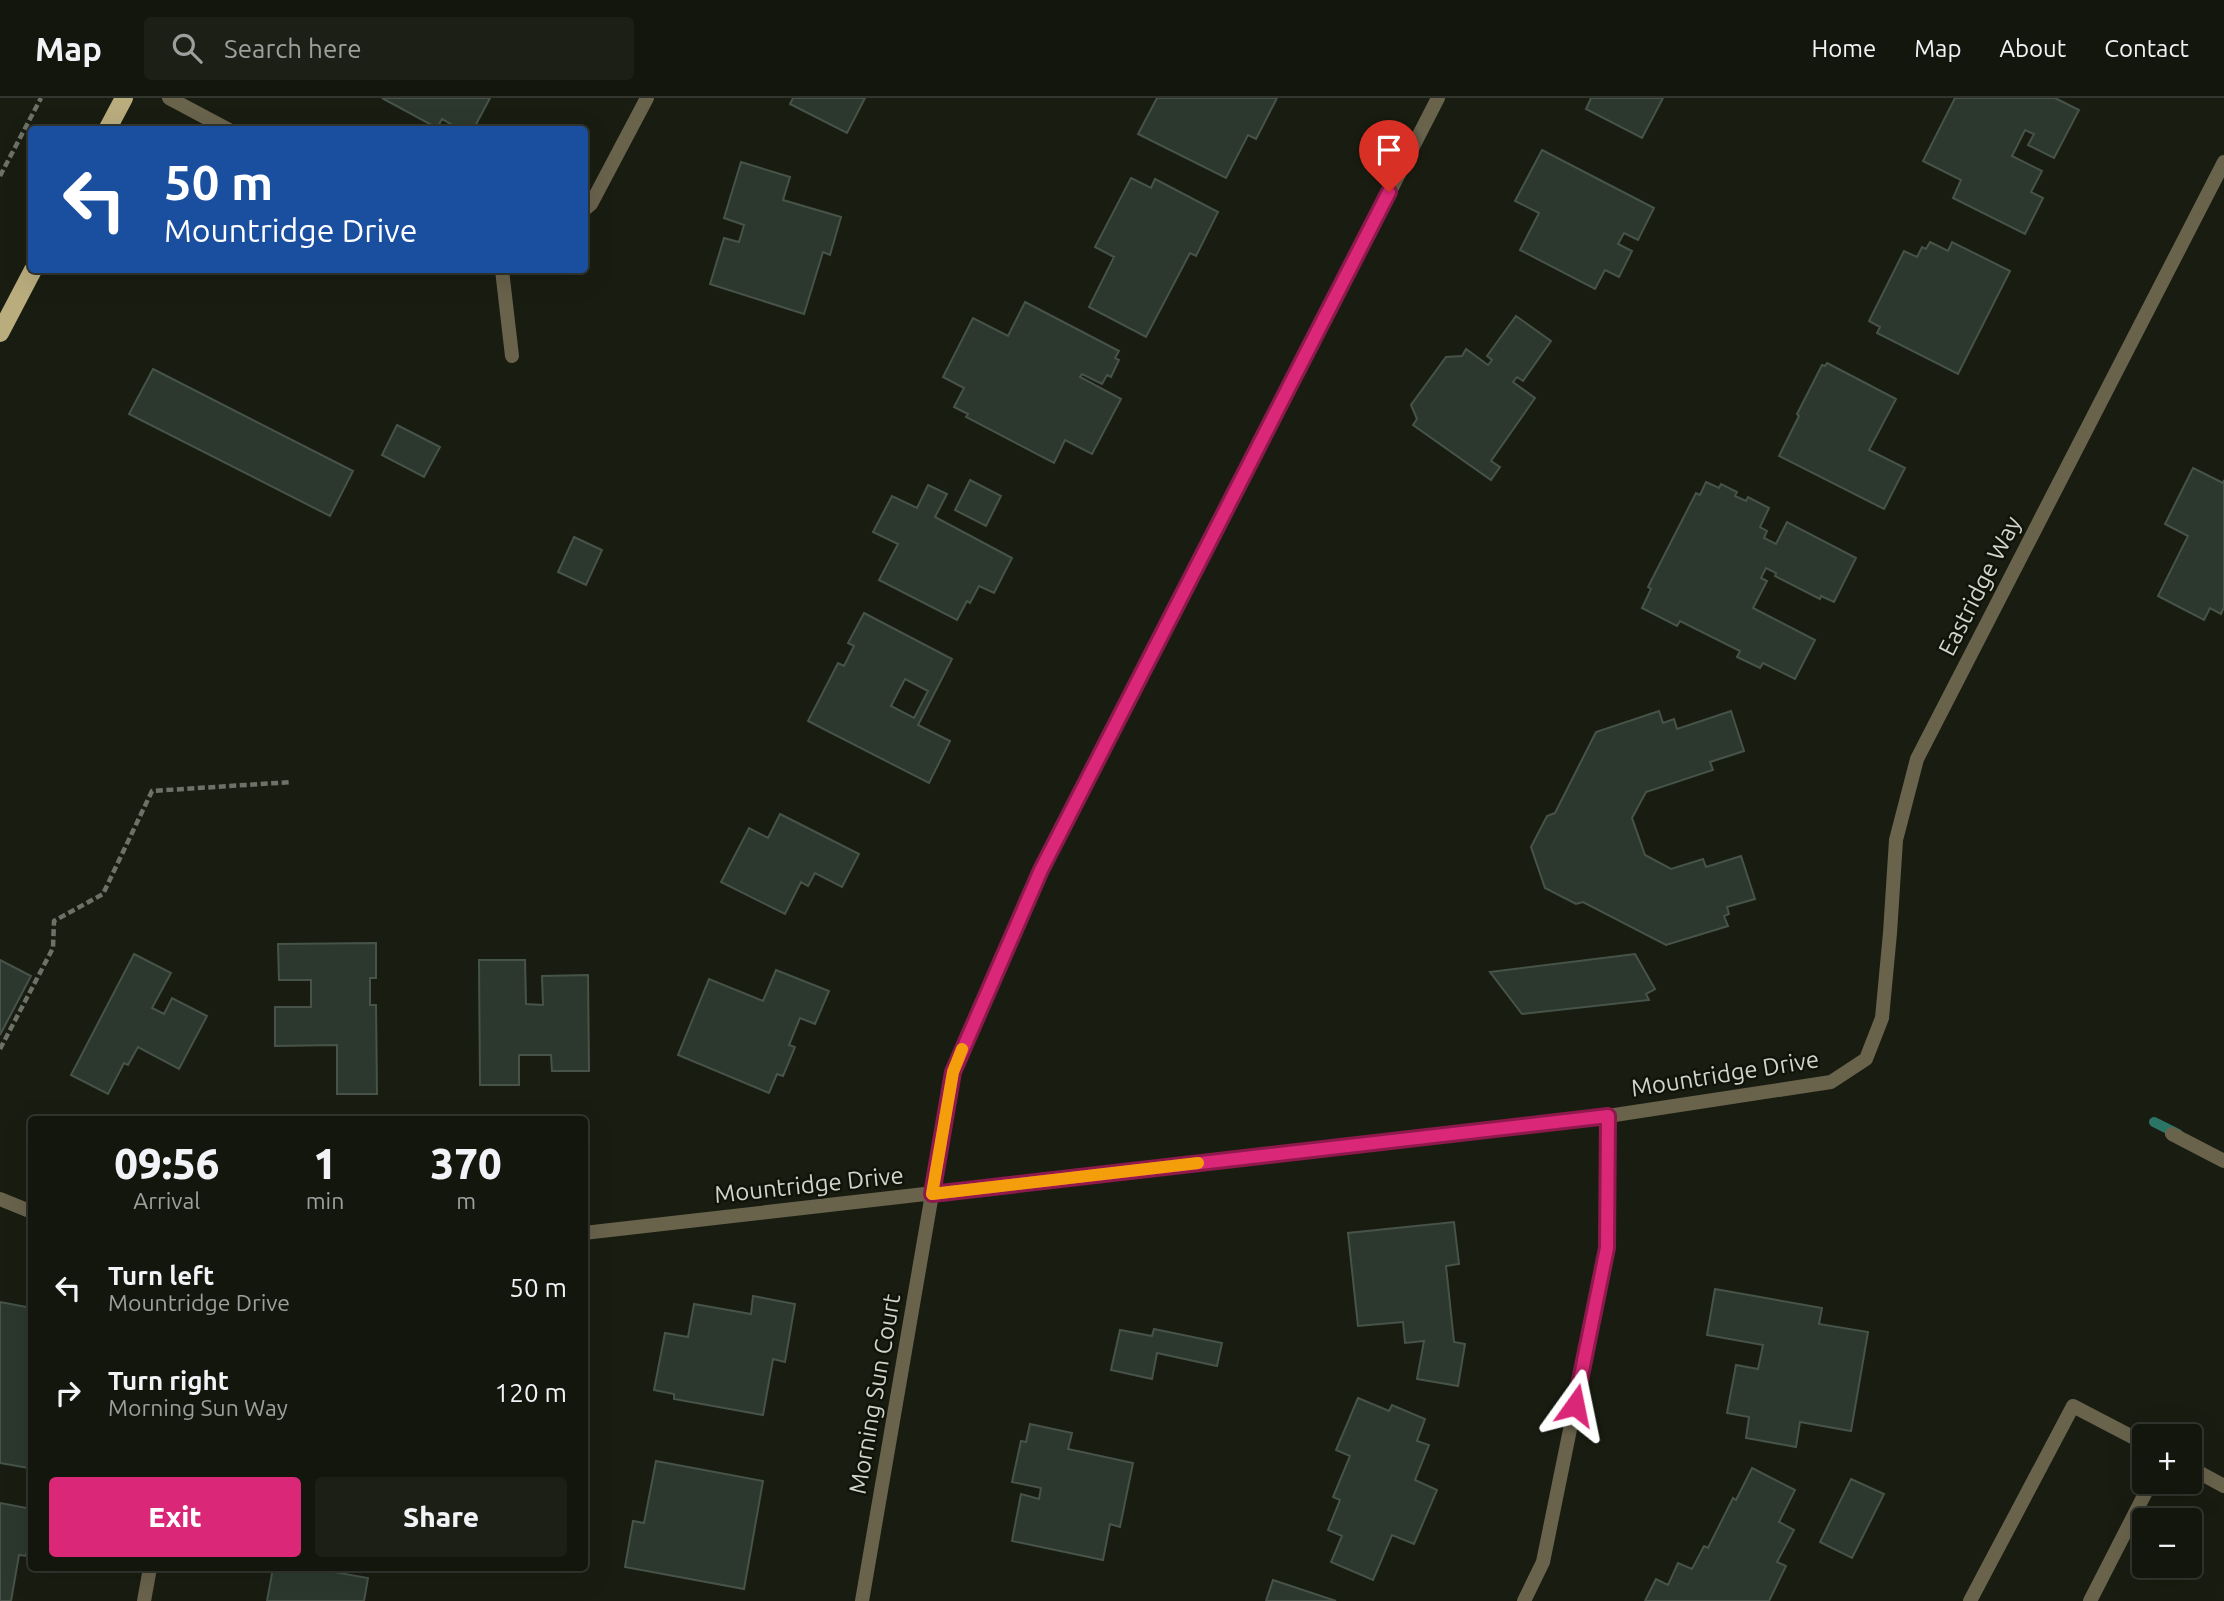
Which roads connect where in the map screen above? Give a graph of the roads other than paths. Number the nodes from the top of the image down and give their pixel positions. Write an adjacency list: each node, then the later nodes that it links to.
1 (124, 98): 5 (main road)
2 (169, 98): 6 (street)
3 (647, 98): 8 (street)
4 (1438, 98): 17 (street, Morning Sun Court)
5 (109, 126)
6 (222, 126)
7 (2224, 162): 13 (street, Eastridge Way)
8 (588, 207)
9 (31, 273): 11 (main road)
10 (502, 273): 12 (street)
11 (0, 333)
12 (512, 356)
13 (1866, 1059): 14 (street, Mountridge Drive)
14 (1608, 1116): 17 (street, Mountridge Drive); 28 (street)
15 (2172, 1134): 16 (street)
16 (2224, 1161)
17 (932, 1194): 20 (street, Mountridge Drive); 27 (street, Morning Sun Court)
18 (0, 1199): 19 (street)
19 (28, 1210)
20 (588, 1233)
21 (2132, 1437): 29 (street)
22 (2202, 1474): 23 (street)
23 (2224, 1486)
24 (2145, 1494): 30 (street)
25 (149, 1571): 26 (street)
26 (144, 1601)
27 (862, 1601)
28 (1524, 1601)
29 (1970, 1601)
30 (2090, 1601)

